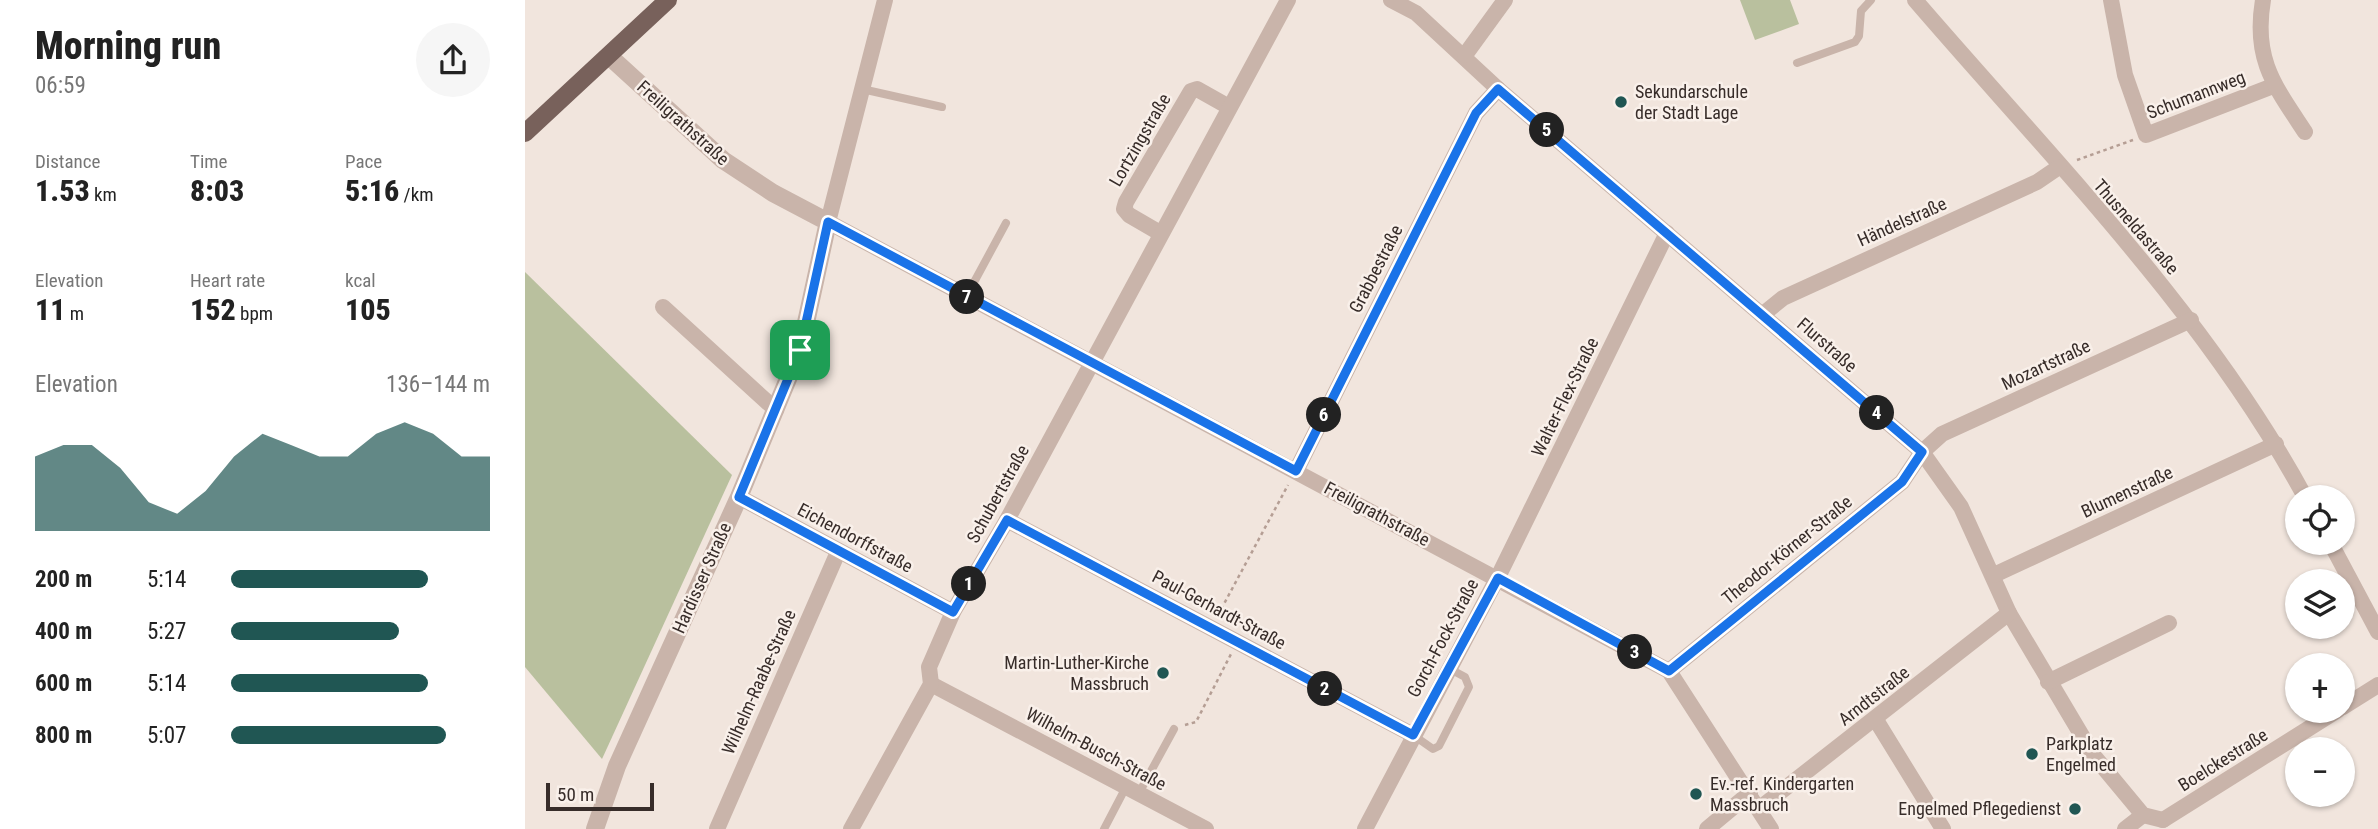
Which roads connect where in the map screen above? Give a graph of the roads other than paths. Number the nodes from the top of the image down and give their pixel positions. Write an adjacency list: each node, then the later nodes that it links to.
1 (668, 0): 11 (main road)
2 (885, 0): 14 (street, Hardisser Straße)
3 (1288, 0): 17 (street)
4 (1391, 0): 10 (street, Flurstraße)
5 (1505, 0): 10 (street)
6 (1871, 0): 12 (lane)
7 (1915, 0): 20 (street, Thusneldastraße)
8 (2111, 0): 13 (street, Schumannweg)
9 (2263, 0): 13 (street)
10 (1465, 55): 15 (street, Flurstraße)
11 (609, 56): 19 (main road); 21 (street, Freiligrathstraße)
12 (1797, 63)
13 (2273, 86): 18 (street)
14 (862, 89): 16 (lane); 21 (street, Hardisser Straße)
15 (1498, 89): 24 (street, Flurstraße); 33 (street, Grabbestraße)
16 (942, 107)
17 (1229, 107): 23 (street); 23 (street, Lortzingstraße)
18 (2305, 132)
19 (525, 133)
20 (2059, 167): 27 (street, Händelstraße); 28 (street, Thusneldastraße)
21 (828, 222): 25 (street, Freiligrathstraße); 30 (street, Hardisser Straße)
22 (1006, 223): 25 (lane)
23 (1160, 233): 29 (street)
24 (1667, 233): 27 (street, Flurstraße); 40 (street, Walter-Flex-Straße)
25 (966, 296): 29 (street, Freiligrathstraße)
26 (663, 307): 30 (street)
27 (1762, 315): 32 (street, Flurstraße)
28 (2191, 320): 31 (street, Thusneldastraße); 32 (street, Mozartstraße)
29 (1091, 365): 33 (street, Freiligrathstraße); 36 (street, Schubertstraße)
30 (776, 410): 35 (street, Hardisser Straße)
31 (2276, 444): 34 (street, Thusneldastraße); 39 (street, Blumenstraße)
32 (1922, 452): 39 (street, Flurstraße); 46 (street, Theodor-Körner-Straße)
33 (1296, 471): 40 (street, Freiligrathstraße)
34 (2298, 485)
35 (739, 497): 37 (street, Eichendorffstraße); 60 (street, Hardisser Straße)
36 (1007, 520): 41 (street, Schubertstraße); 54 (street, Paul-Gerhardt-Straße)
37 (838, 552): 41 (street, Eichendorffstraße); 61 (street, Wilhelm-Raabe-Straße)
38 (2337, 555): 44 (street)
39 (1994, 575): 42 (street, Flurstraße)
40 (1498, 578): 45 (street, Gorch-Fock-Straße); 46 (street, Freiligrathstraße)
41 (953, 612): 48 (street, Schubertstraße)
42 (2009, 613): 47 (street, Flurstraße); 51 (street, Arndtstraße)
43 (2169, 622): 47 (street)
44 (2378, 632)
45 (1450, 668): 54 (street, Gorch-Fock-Straße); 54 (lane)
46 (1669, 671): 56 (street, Freiligrathstraße)
47 (2048, 682): 58 (street, Flurstraße)
48 (931, 684): 55 (street, Wilhelm-Busch-Straße); 62 (street, Schubertstraße)
49 (2378, 685): 50 (street)
50 (2355, 699)
51 (1876, 720): 57 (street, Arndtstraße); 68 (street)
52 (2318, 723): 59 (street, Boelckestraße)
53 (1174, 729): 55 (lane)
54 (1413, 735): 65 (street, Gorch-Fock-Straße)
55 (1133, 790): 63 (lane); 64 (street, Wilhelm-Busch-Straße)
56 (1750, 793): 57 (street, Freiligrathstraße); 66 (street)
57 (1760, 808): 67 (street, Freiligrathstraße)
58 (2143, 815): 59 (street); 69 (street)
59 (2165, 825)
60 (595, 829)
61 (716, 829)
62 (851, 829)
63 (1104, 829)
64 (1206, 829)
65 (1365, 829)
66 (1707, 829)
67 (1771, 829)
68 (1943, 829)
69 (2125, 829)

